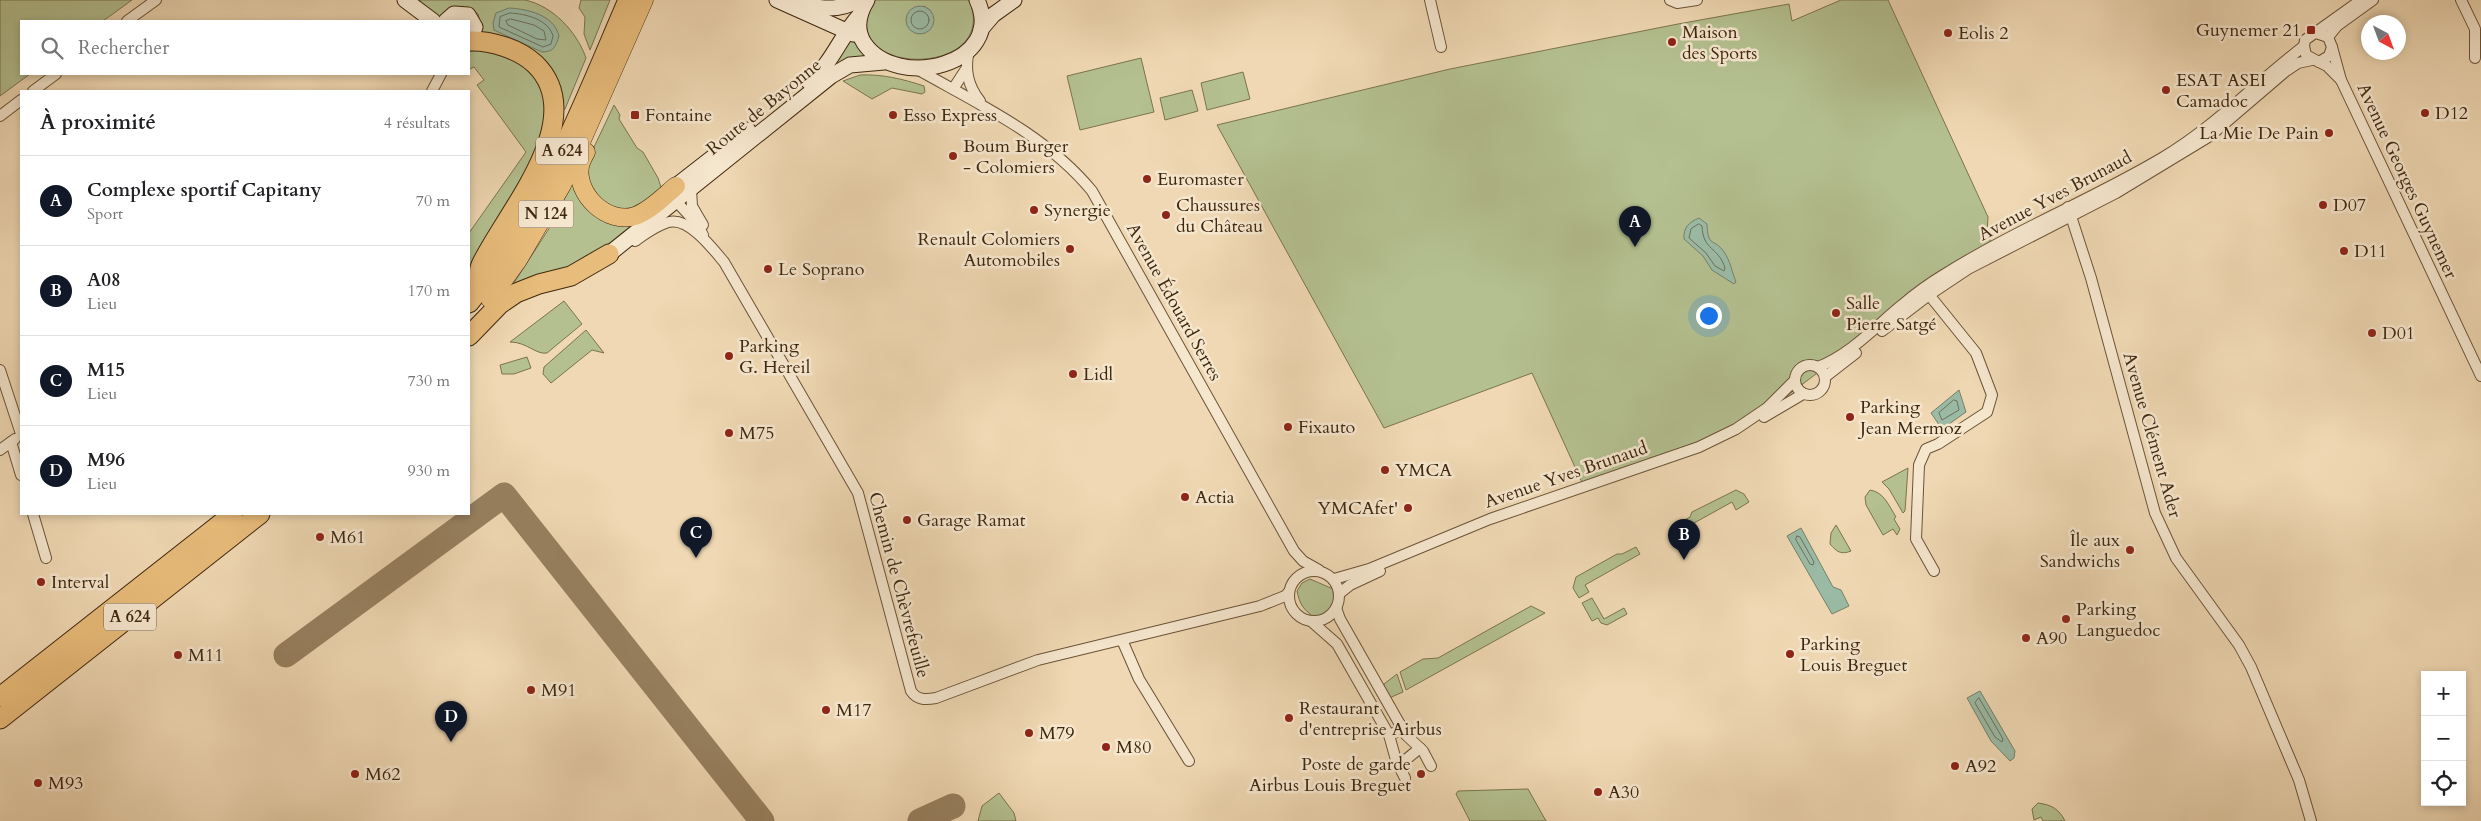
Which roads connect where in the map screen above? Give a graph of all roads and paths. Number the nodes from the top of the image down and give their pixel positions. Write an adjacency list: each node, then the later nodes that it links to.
1 (156, 0): 19 (street)
2 (405, 0): 20 (main road)
3 (628, 0): 55 (highway, A 624)
4 (644, 0): 48 (highway, N 124)
5 (777, 0): 16 (main road)
6 (859, 0): 16 (main road)
7 (867, 0): 18 (main road)
8 (978, 0): 22 (main road)
9 (1014, 0): 22 (main road)
10 (1430, 0): 30 (street)
11 (1698, 0): 15 (street)
12 (2361, 0): 24 (street)
13 (2372, 0): 25 (street)
14 (2461, 0): 33 (street)
15 (1671, 1)
16 (794, 4): 17 (main road)
17 (814, 16): 23 (main road); 36 (main road)
18 (860, 16): 23 (main road, Route de Bayonne); 27 (main road)
19 (128, 20)
20 (432, 20)
21 (447, 20): 26 (main road)
22 (981, 29): 32 (main road)
23 (846, 31): 27 (main road); 36 (main road, Route de Bayonne)
24 (2316, 33): 25 (street); 29 (street)
25 (2328, 37): 31 (street)
26 (470, 38)
27 (861, 38): 35 (main road)
28 (470, 40): 55 (highway)
29 (2304, 46): 34 (street); 50 (street, Avenue Yves Brunaud)
30 (1441, 47)
31 (2332, 47): 34 (street); 41 (street, Avenue Georges Guynemer)
32 (968, 51): 37 (main road, Route de Bayonne); 38 (street, Avenue Édouard Serres)
33 (2475, 58)
34 (2316, 61): 41 (street, Avenue Georges Guynemer); 50 (street, Avenue Yves Brunaud)
35 (884, 62): 37 (main road, Route de Bayonne); 49 (main road, Route de Bayonne)
36 (828, 63): 49 (main road, Route de Bayonne)
37 (914, 68): 42 (street, Avenue Édouard Serres)
38 (966, 69): 42 (street, Avenue Édouard Serres); 46 (street, Avenue Édouard Serres)
39 (55, 75): 43 (street)
40 (440, 75): 44 (street)
41 (2342, 80): 60 (street, Avenue Georges Guynemer)
42 (953, 89): 46 (street, Avenue Édouard Serres)
43 (34, 90)
44 (433, 90)
45 (20, 101): 47 (street)
46 (984, 105): 72 (street, Avenue Édouard Serres)
47 (0, 116)
48 (591, 122): 49 (highway); 55 (highway, N 124)
49 (681, 192): 51 (street, Chemin de Chèvrefeuille); 52 (street, Chemin de Chèvrefeuille); 53 (main road, Route de Bayonne)
50 (2070, 211): 54 (street, Avenue Yves Brunaud); 95 (street, Avenue Clément Ader)
51 (708, 242): 52 (street, Chemin de Chèvrefeuille); 53 (street, Chemin de Chèvrefeuille)
52 (715, 250): 84 (street, Chemin de Chèvrefeuille)
53 (609, 254): 57 (highway)
54 (1926, 292): 58 (street, Avenue Yves Brunaud); 61 (street, Avenue Yves Brunaud); 75 (street)
55 (478, 298): 56 (highway, A 624)
56 (470, 322)
57 (470, 335)
58 (1818, 367): 61 (street); 62 (street)
59 (0, 370): 64 (street)
60 (2481, 376)
61 (1825, 377): 63 (street)
62 (1795, 380): 63 (street); 77 (street, Avenue Yves Brunaud)
63 (1803, 394): 79 (street, Avenue Yves Brunaud)
64 (20, 431)
65 (20, 435): 66 (street)
66 (11, 442): 67 (street); 68 (street)
67 (0, 450)
68 (20, 472)
69 (33, 515): 73 (street)
70 (232, 515): 85 (highway, A 624)
71 (259, 515): 86 (highway, A 624)
72 (1294, 551): 74 (street, Avenue Édouard Serres); 76 (street, Avenue Édouard Serres)
73 (46, 558)
74 (1319, 570): 76 (street); 77 (street)
75 (1934, 571)
76 (1295, 579): 78 (street)
77 (1334, 579): 79 (street)
78 (1289, 592): 80 (street, Chemin de Chèvrefeuille); 82 (street)
79 (1340, 593): 81 (street)
80 (1260, 606): 82 (street, Chemin de Chèvrefeuille); 84 (street, Chemin de Chèvrefeuille)
81 (1336, 608): 83 (street); 87 (street)
82 (1296, 614): 83 (street)
83 (1311, 621): 90 (street)
84 (1122, 640): 88 (street)
85 (0, 697)
86 (0, 720)
87 (1400, 724): 89 (street); 90 (street)
88 (1171, 733): 88 (street)
89 (1406, 735): 90 (street); 91 (street)
90 (1390, 739): 92 (street)
91 (1420, 748): 92 (street); 93 (street)
92 (1398, 766): 94 (street)
93 (1431, 766)
94 (1405, 778)
95 (2311, 821)

